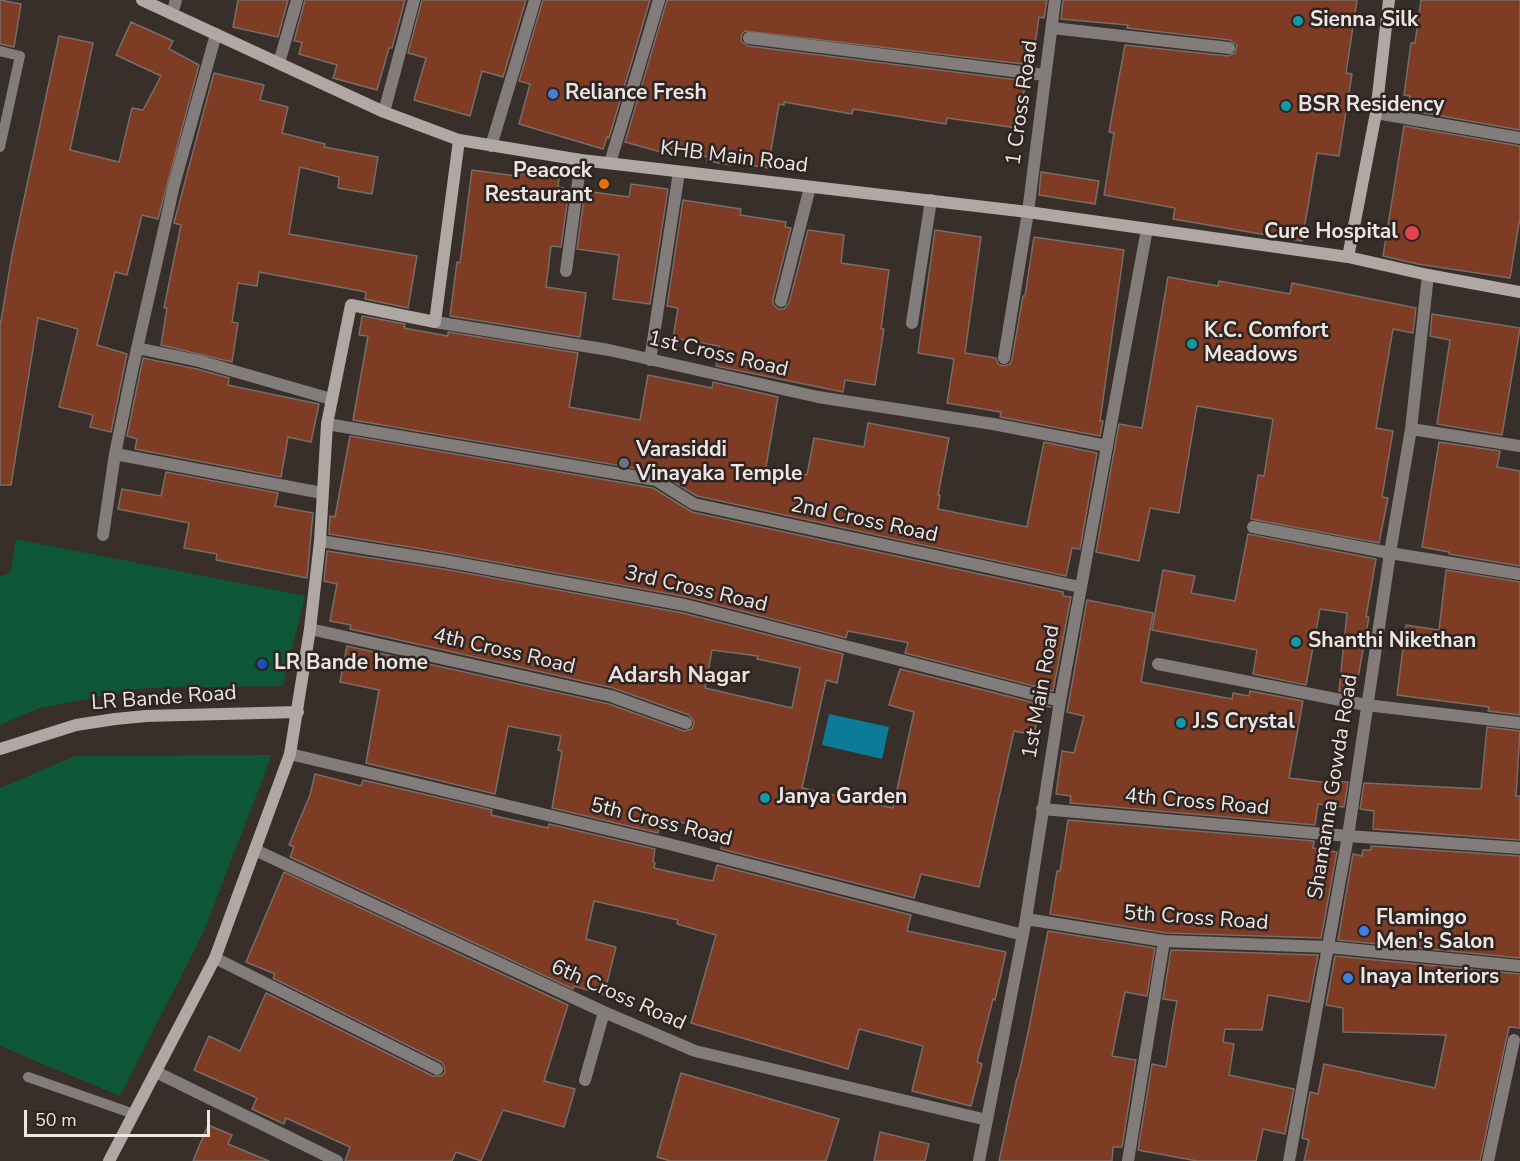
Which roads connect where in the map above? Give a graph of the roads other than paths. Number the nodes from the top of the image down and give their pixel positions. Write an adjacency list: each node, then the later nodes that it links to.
1 (142, 0): 9 (street, KHB Main Road)
2 (176, 0): 9 (street)
3 (297, 0): 15 (street)
4 (414, 0): 17 (street)
5 (535, 0): 21 (street)
6 (659, 0): 24 (street)
7 (1055, 0): 10 (street, 1 Cross Road)
8 (1389, 0): 18 (street)
9 (172, 14): 11 (street, KHB Main Road)
10 (1052, 28): 13 (street); 16 (street, 1 Cross Road)
11 (216, 34): 15 (street, KHB Main Road); 37 (street)
12 (749, 38): 16 (street)
13 (1229, 48)
14 (0, 51): 22 (lane)
15 (279, 63): 17 (street, KHB Main Road)
16 (1046, 75): 28 (street, 1 Cross Road)
17 (384, 112): 20 (street, KHB Main Road)
18 (1376, 113): 19 (street); 30 (street)
19 (1520, 138)
20 (459, 140): 21 (street, KHB Main Road); 35 (street)
21 (492, 146): 23 (street, KHB Main Road)
22 (0, 147)
23 (581, 160): 24 (street, KHB Main Road); 31 (street)
24 (610, 163): 25 (street, KHB Main Road)
25 (679, 172): 26 (street, KHB Main Road); 39 (street)
26 (810, 187): 27 (street, KHB Main Road); 34 (street)
27 (930, 200): 28 (street, KHB Main Road); 36 (street)
28 (1028, 212): 29 (street, KHB Main Road); 38 (street, 1 Cross Road)
29 (1146, 229): 30 (street, KHB Main Road); 43 (street, 1st Main Road)
30 (1348, 257): 32 (street, KHB Main Road)
31 (566, 271)
32 (1428, 275): 33 (street, KHB Main Road); 42 (street, Shamanna Gowda Road)
33 (1520, 292)
34 (781, 301)
35 (435, 322): 39 (street, 1st Cross Road); 40 (street)
36 (912, 323)
37 (137, 348): 40 (street); 45 (street)
38 (1004, 358)
39 (650, 360): 43 (street, 1st Cross Road)
40 (331, 399): 41 (street)
41 (327, 424): 46 (street); 52 (street, 2nd Cross Road)
42 (1411, 429): 44 (street); 50 (street, Shamanna Gowda Road)
43 (1107, 446): 52 (street, 1st Main Road)
44 (1520, 446)
45 (115, 454): 46 (street); 48 (street)
46 (322, 493): 49 (street)
47 (1253, 527): 50 (street)
48 (103, 535)
49 (320, 541): 53 (street); 55 (street, 3rd Cross Road)
50 (1390, 553): 51 (street); 56 (street, Shamanna Gowda Road)
51 (1520, 574)
52 (1080, 587): 55 (street, 1st Main Road)
53 (310, 629): 57 (street); 58 (street, 4th Cross Road)
54 (1158, 663): 56 (street)
55 (1060, 701): 62 (street, 1st Main Road)
56 (1366, 705): 59 (street); 63 (street, Shamanna Gowda Road)
57 (298, 712): 60 (street, LR Bande Road); 61 (street)
58 (686, 723)
59 (1520, 723)
60 (0, 750)
61 (290, 754): 65 (street); 67 (street, 5th Cross Road)
62 (1042, 809): 63 (street, 4th Cross Road); 66 (street, 1st Main Road)
63 (1348, 836): 64 (street, 4th Cross Road); 69 (street, Shamanna Gowda Road)
64 (1520, 848)
65 (255, 850): 70 (street); 72 (street, 6th Cross Road)
66 (1026, 919): 67 (street, 1st Main Road); 68 (street, 5th Cross Road)
67 (1023, 935): 79 (street, 1st Main Road)
68 (1164, 941): 69 (street, 5th Cross Road); 83 (street)
69 (1328, 947): 71 (street, 5th Cross Road); 84 (street, Shamanna Gowda Road)
70 (215, 958): 74 (street); 75 (street)
71 (1520, 966)
72 (604, 1012): 77 (street); 79 (street, 6th Cross Road)
73 (1514, 1040): 85 (street)
74 (437, 1069)
75 (156, 1072): 78 (street); 81 (street)
76 (28, 1077): 78 (lane)
77 (585, 1080)
78 (134, 1114): 80 (street)
79 (987, 1120): 82 (street, 1st Main Road)
80 (109, 1161)
81 (337, 1161)
82 (979, 1161)
83 (1128, 1161)
84 (1289, 1161)
85 (1488, 1161)

